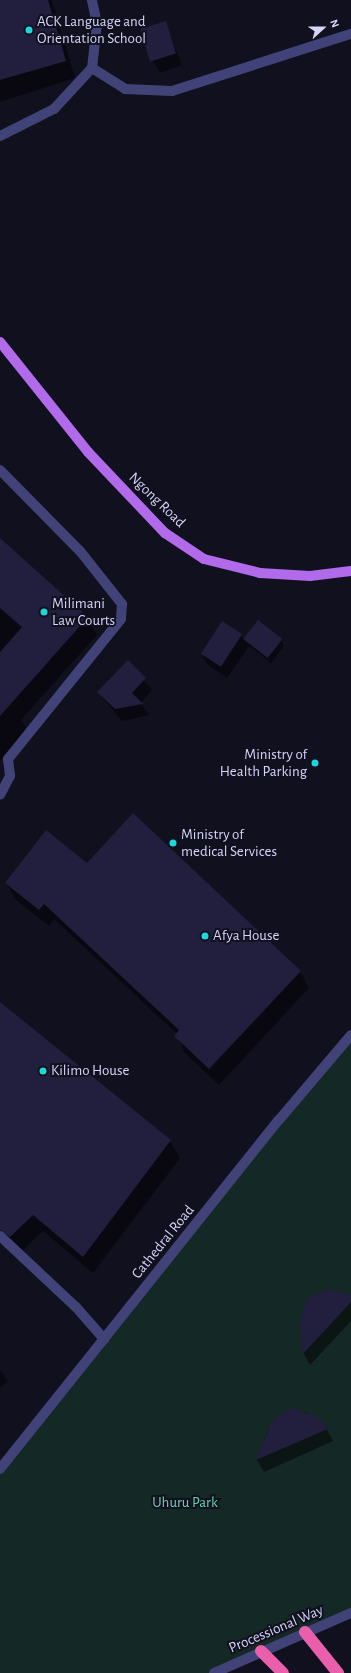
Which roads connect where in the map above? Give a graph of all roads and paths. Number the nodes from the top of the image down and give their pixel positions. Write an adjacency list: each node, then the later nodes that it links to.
1 (92, 0): 3 (street)
2 (351, 34): 3 (street)
3 (92, 68): 4 (street)
4 (0, 136)
5 (0, 342): 7 (main road, Ngong Road)
6 (0, 470): 8 (street)
7 (351, 571)
8 (0, 795)
9 (351, 1035): 11 (street, Cathedral Road)
10 (0, 1236): 11 (street)
11 (104, 1339): 12 (street, Cathedral Road)
12 (0, 1469)
13 (351, 1613): 14 (street, Processional Way)
14 (305, 1632): 15 (street, Processional Way); 18 (highway)
15 (261, 1651): 16 (street, Processional Way); 17 (highway)
16 (214, 1673)
17 (283, 1673)
18 (338, 1673)

